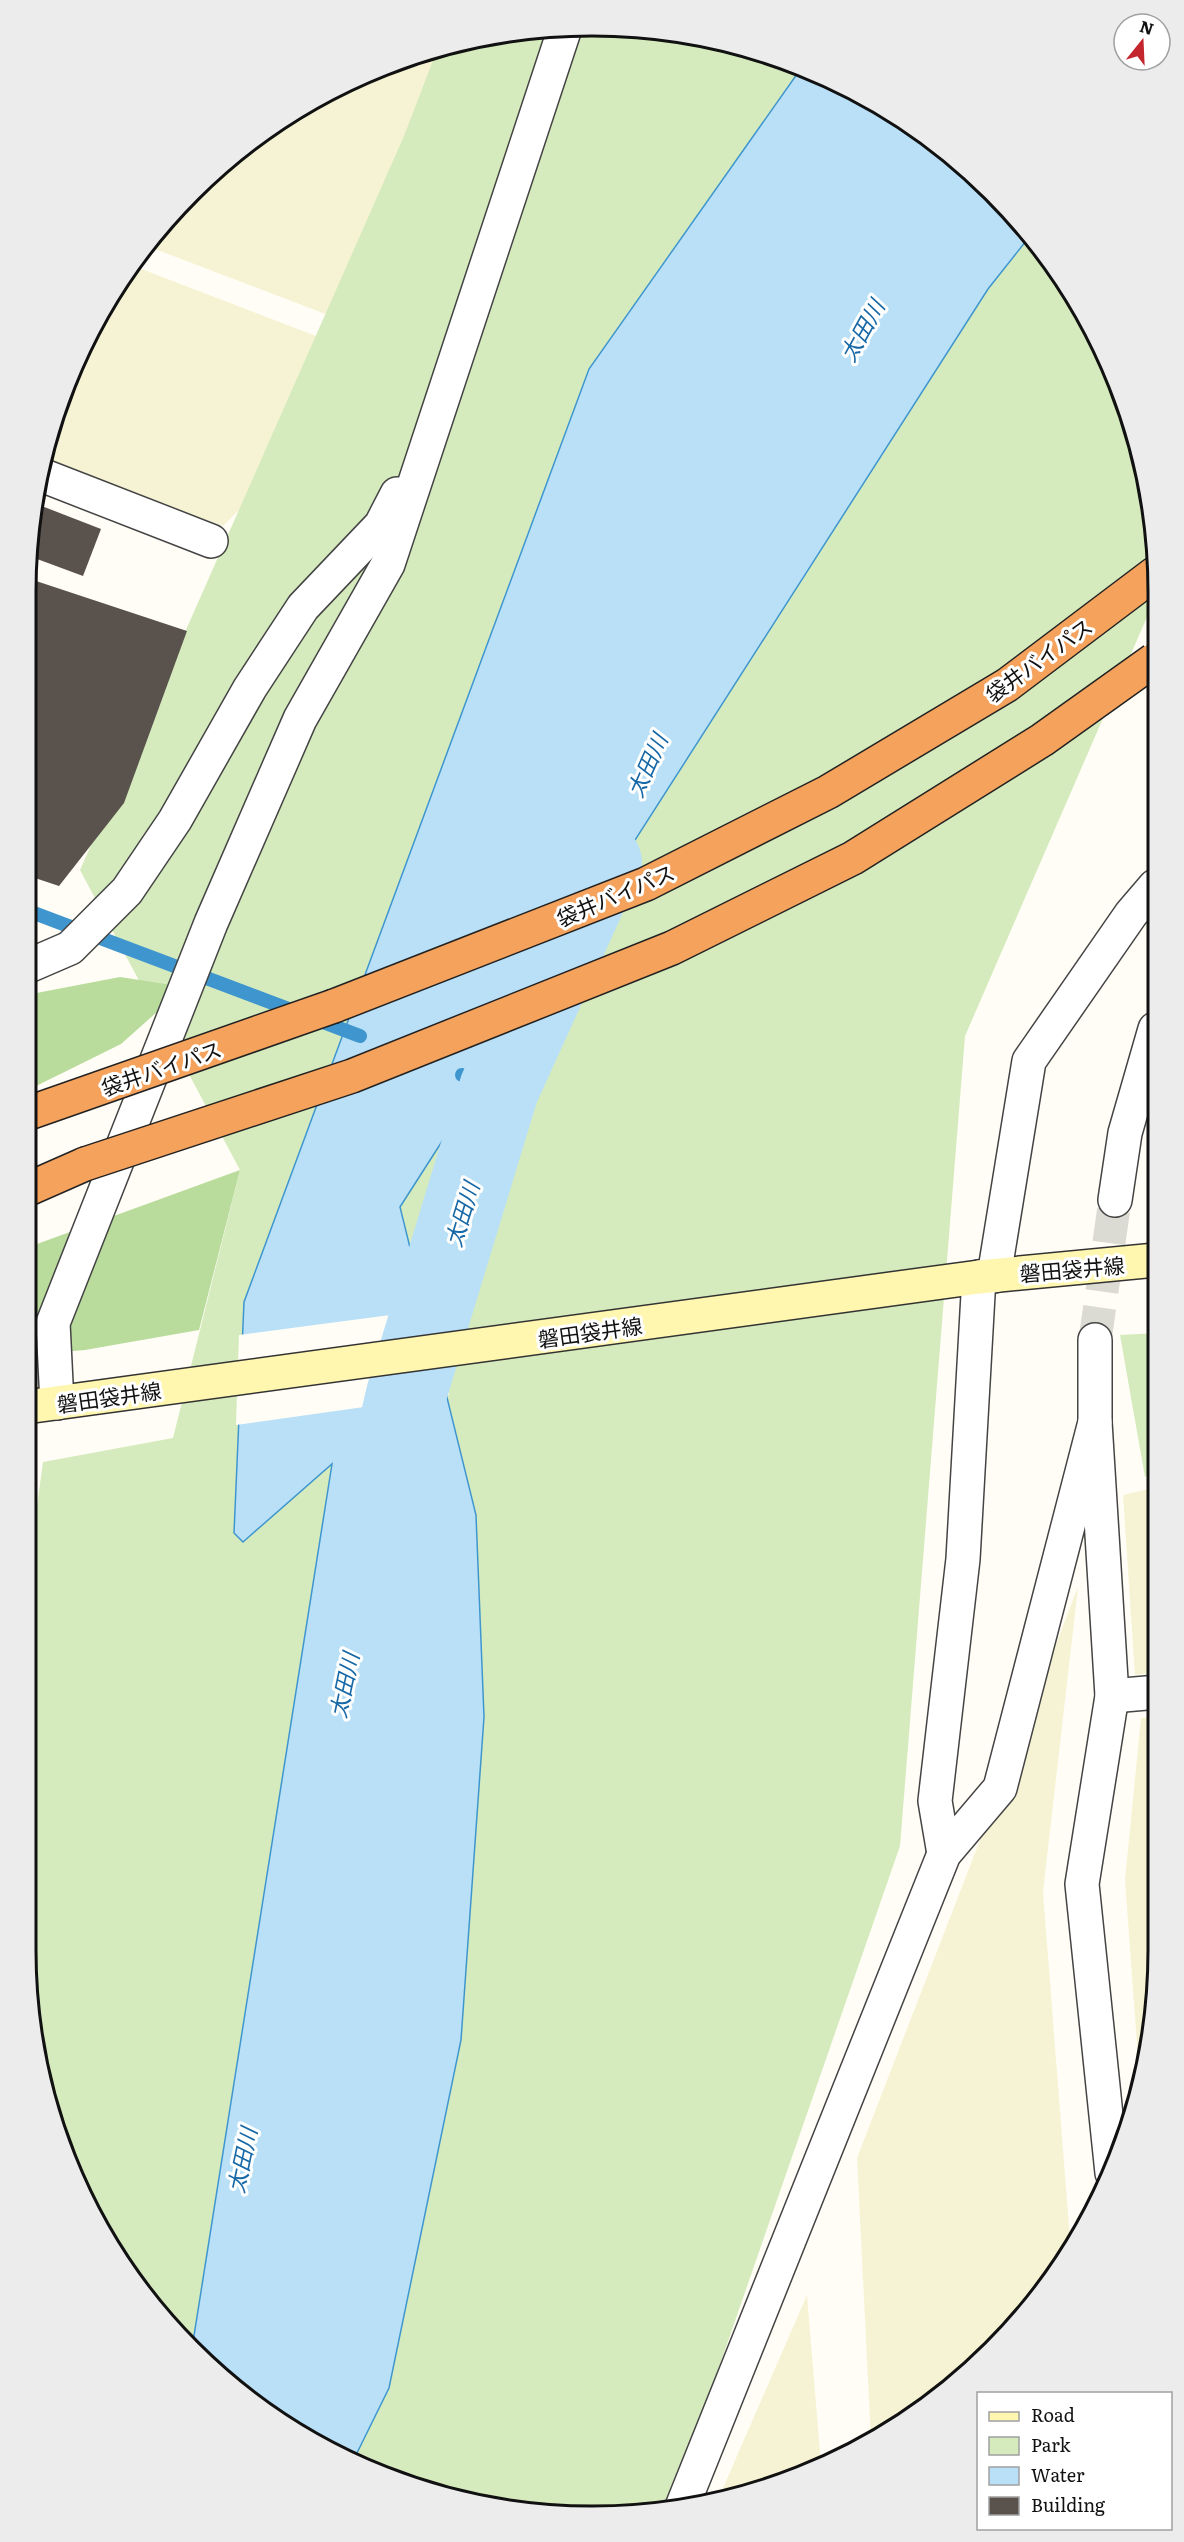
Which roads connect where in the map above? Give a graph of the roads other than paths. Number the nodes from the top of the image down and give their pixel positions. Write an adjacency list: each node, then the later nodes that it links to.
1 (562, 37): 2 (street)
2 (430, 435): 8 (street); 18 (street)
3 (48, 478): 4 (street)
4 (211, 541)
5 (1148, 579): 10 (highway, 袋井バイパス, bridge)
6 (1148, 664): 11 (highway, bridge)
7 (1148, 894): 16 (street)
8 (36, 963)
9 (1148, 1053): 14 (street)
10 (36, 1110)
11 (85, 1164): 12 (highway); 13 (highway)
12 (36, 1180)
13 (36, 1186)
14 (1115, 1200)
15 (1148, 1261): 16 (main road, 磐田袋井線)
16 (987, 1276): 18 (main road, 磐田袋井線); 22 (street)
17 (1095, 1340): 19 (street)
18 (41, 1405)
19 (1095, 1422): 21 (street); 22 (street)
20 (1148, 1693): 21 (street)
21 (1112, 1696): 23 (street)
22 (944, 1854): 24 (street)
23 (1110, 2152)
24 (686, 2497)

